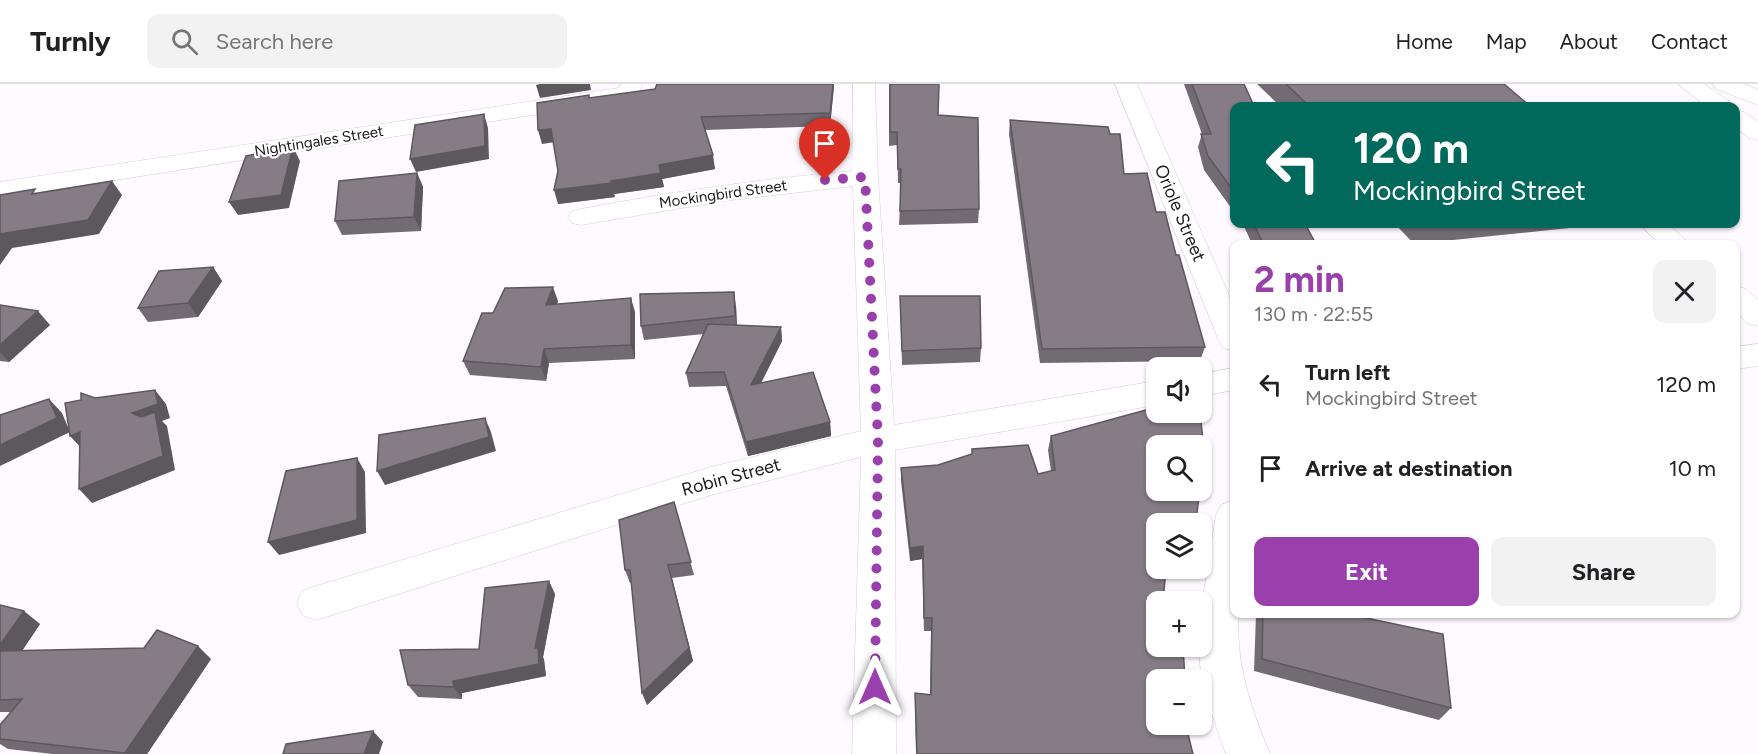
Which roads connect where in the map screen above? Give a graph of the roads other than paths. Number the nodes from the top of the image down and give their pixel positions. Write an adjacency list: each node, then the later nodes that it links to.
1 (632, 84): 11 (street, Nightingales Street)
2 (864, 84): 10 (street)
3 (1126, 84): 17 (street, Oriole Street)
4 (1689, 84): 7 (street)
5 (1724, 84): 6 (street)
6 (1758, 98)
7 (1715, 102)
8 (1740, 120): 9 (street)
9 (1758, 133)
10 (865, 177): 12 (street, Mockingbird Street); 23 (street)
11 (0, 190)
12 (581, 217)
13 (1658, 228): 14 (street)
14 (1671, 240)
15 (1740, 300): 16 (street)
16 (1758, 316)
17 (1230, 331)
18 (1758, 355): 19 (street)
19 (1740, 357)
20 (1230, 380): 21 (street)
21 (1212, 383)
22 (1146, 395): 23 (street, Robin Street)
23 (878, 440): 25 (street, Robin Street); 26 (street)
24 (1230, 543): 27 (street)
25 (316, 603)
26 (874, 754)
27 (1248, 754)

